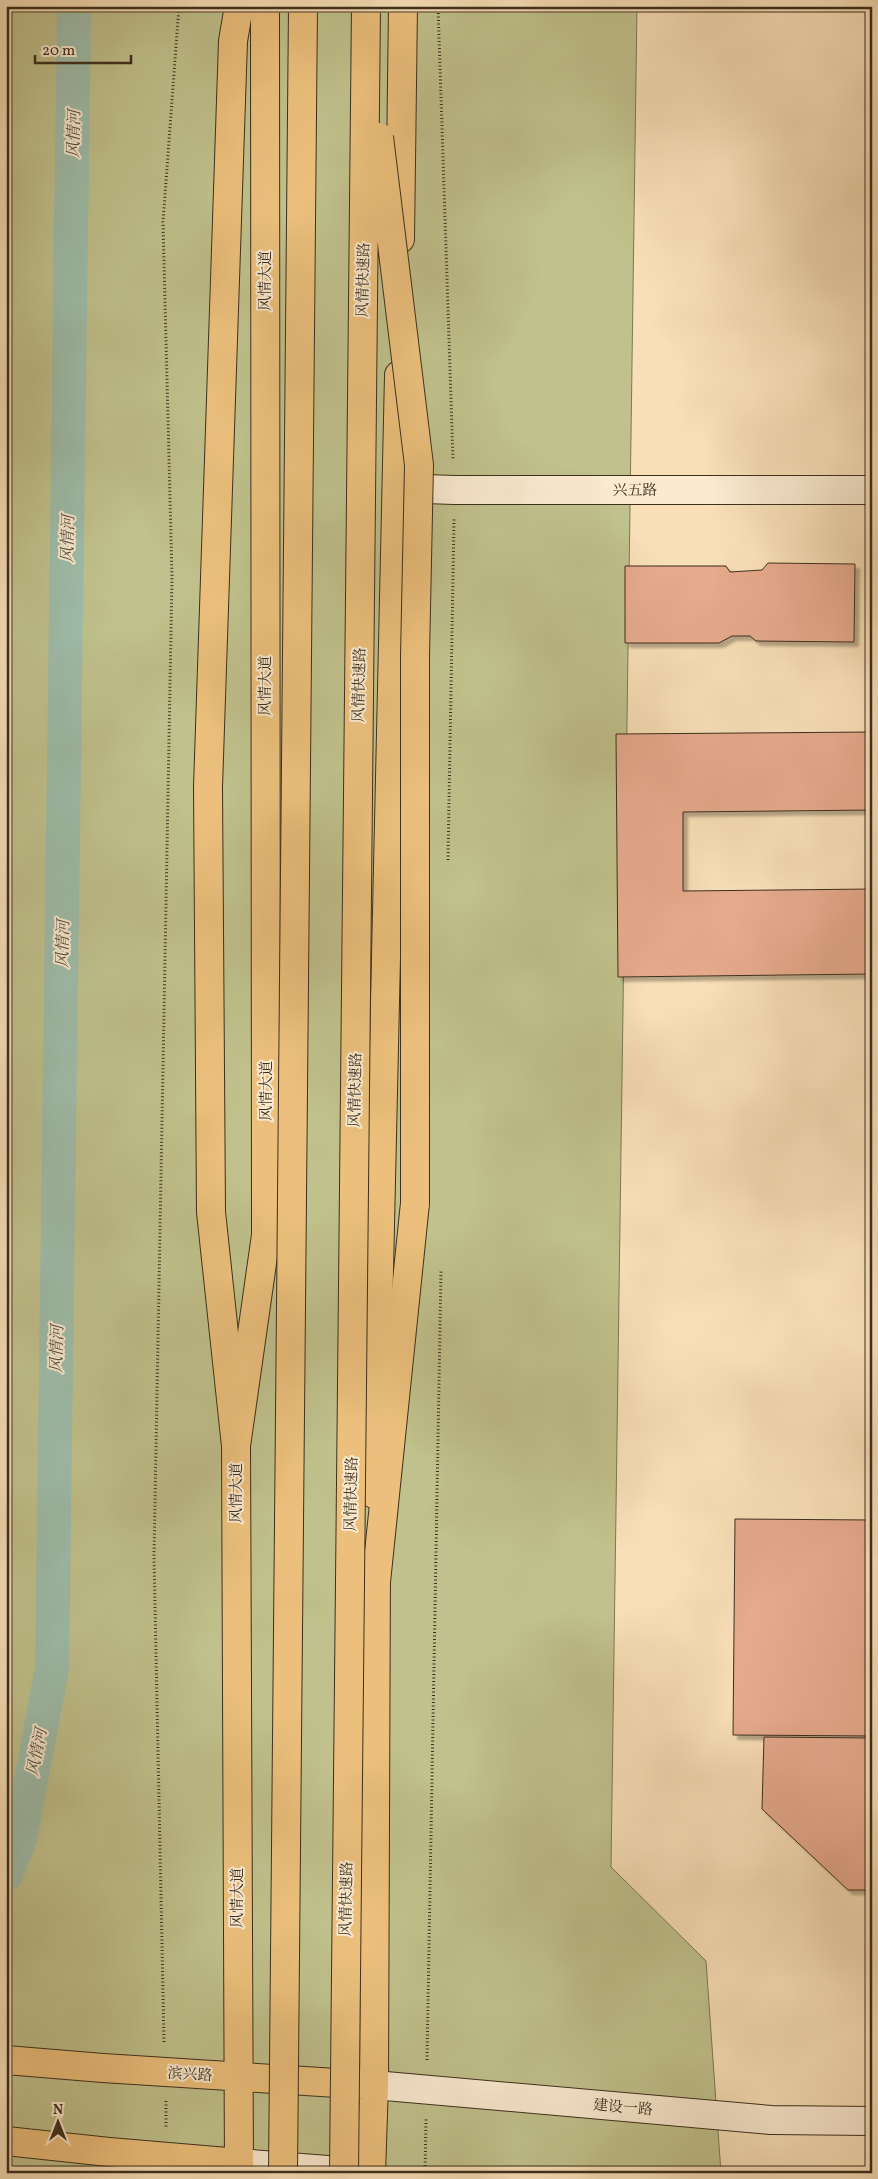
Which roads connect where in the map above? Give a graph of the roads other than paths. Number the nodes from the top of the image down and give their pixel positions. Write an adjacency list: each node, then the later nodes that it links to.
1 (239, 6): 8 (main road)
2 (265, 6): 8 (main road, 风情大道)
3 (302, 6): 16 (main road, bridge)
4 (403, 6): 6 (main road)
5 (366, 16): 9 (main road, bridge); 17 (main road, 风情快速路, bridge)
6 (398, 488): 7 (main road, 兴五路); 9 (main road)
7 (872, 490)
8 (236, 1446): 11 (main road, 风情大道)
9 (376, 1582): 12 (main road)
10 (6, 2060): 11 (main road, 滨兴路)
11 (237, 2077): 12 (main road, 滨兴路); 15 (main road, 风情大道)
12 (374, 2086): 13 (main road, 建设一路); 19 (main road)
13 (872, 2121)
14 (6, 2141): 15 (main road)
15 (239, 2168): 18 (main road)
16 (283, 2173)
17 (344, 2173)
18 (366, 2173)
19 (371, 2173)

